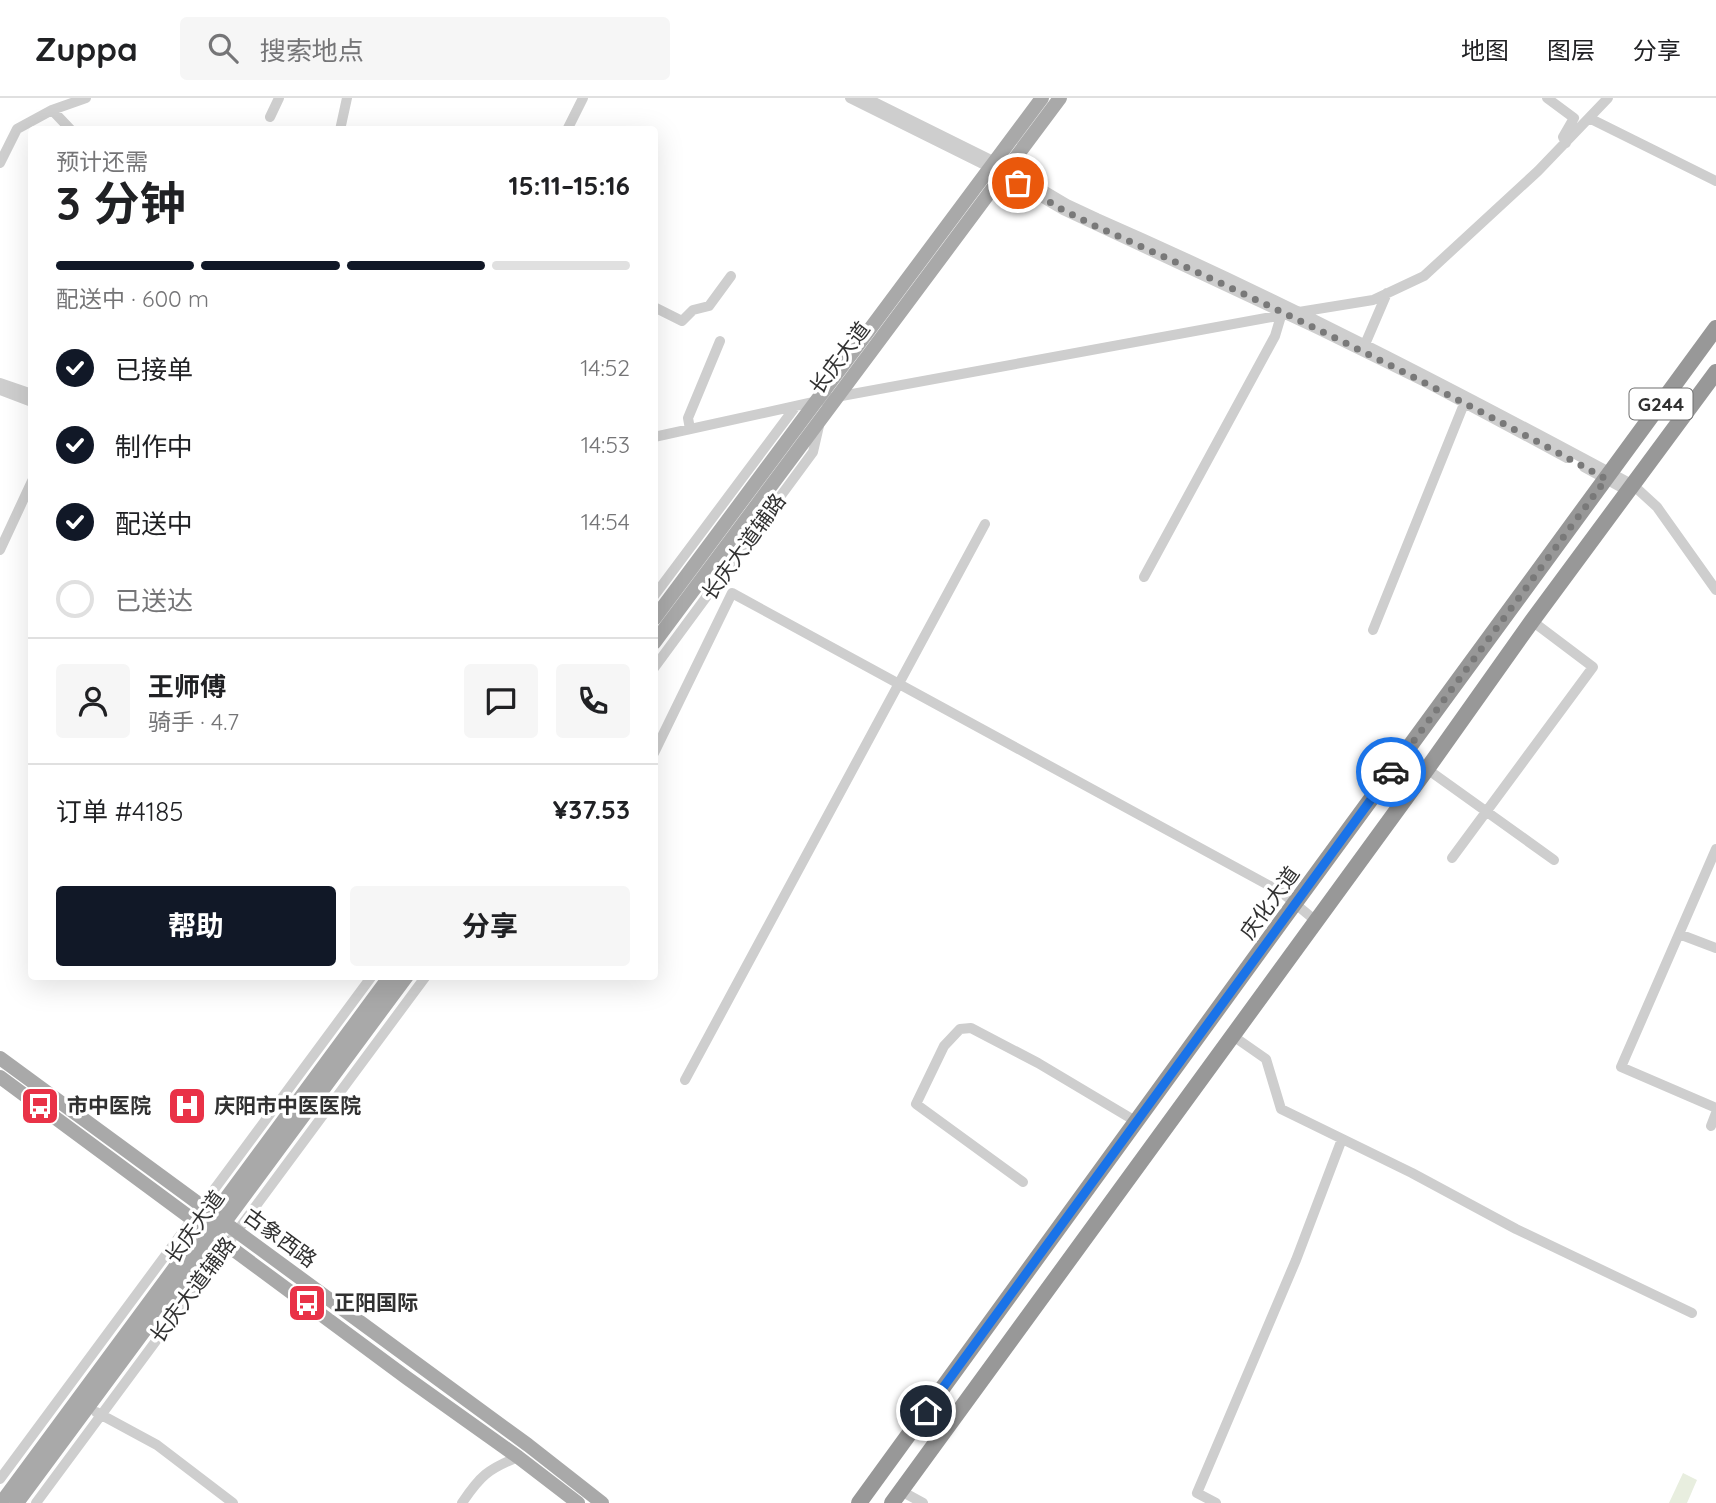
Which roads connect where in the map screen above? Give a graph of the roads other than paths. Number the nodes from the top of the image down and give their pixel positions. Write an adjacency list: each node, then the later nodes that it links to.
1 (86, 98): 12 (street)
2 (279, 98): 13 (street)
3 (347, 98): 16 (street)
4 (583, 98): 17 (street)
5 (850, 98): 20 (street)
6 (866, 98): 20 (street)
7 (1042, 98): 20 (main road, 长庆大道)
8 (1060, 98): 20 (main road, 长庆大道)
9 (1547, 98): 18 (street)
10 (1602, 98): 18 (street)
11 (1608, 98): 14 (street)
12 (52, 110): 15 (street); 19 (street)
13 (270, 117)
14 (1589, 118): 18 (street); 21 (street)
15 (67, 126)
16 (341, 126)
17 (570, 126)
18 (1565, 141): 23 (street)
19 (0, 163)
20 (999, 168): 25 (street); 26 (street); 33 (main road, 长庆大道); 36 (main road, 长庆大道)
21 (1716, 181)
22 (731, 276): 24 (street)
23 (1387, 293): 25 (street); 29 (street)
24 (658, 308)
25 (1299, 312): 26 (street); 29 (street)
26 (1284, 315): 29 (street); 33 (street); 48 (street)
27 (1716, 328): 41 (highway, 庆化大道 / G244)
28 (720, 341): 39 (street)
29 (1364, 348): 35 (street)
30 (1716, 372): 42 (highway, G244)
31 (2, 390): 32 (street); 34 (street)
32 (28, 393)
33 (836, 397): 36 (street); 38 (main road, 长庆大道)
34 (28, 400)
35 (1466, 400): 41 (street); 54 (street)
36 (816, 402): 37 (street); 52 (main road, 长庆大道)
37 (796, 406): 39 (street); 50 (street, 长庆大道辅路)
38 (820, 419): 53 (main road, 长庆大道); 55 (street, 长庆大道辅路)
39 (690, 429): 40 (street)
40 (658, 435)
41 (1608, 476): 42 (street); 63 (highway, 庆化大道 / G244)
42 (1630, 488): 49 (street); 51 (highway, G244)
43 (28, 490): 46 (street)
44 (28, 502): 47 (street)
45 (985, 524): 56 (street)
46 (0, 550)
47 (0, 561)
48 (1144, 577)
49 (1716, 590)
50 (658, 591)
51 (1532, 621): 58 (highway, G244); 59 (street)
52 (658, 630)
53 (658, 630)
54 (1373, 631)
55 (658, 663)
56 (899, 684): 57 (street); 63 (street); 74 (street)
57 (658, 745)
58 (1427, 769): 59 (street); 64 (highway, G244)
59 (1486, 811): 61 (street); 62 (street)
60 (1716, 849): 65 (street)
61 (1452, 858)
62 (1554, 860)
63 (1295, 903): 64 (street); 76 (highway, 庆化大道 / G244)
64 (1316, 921): 71 (highway, G244)
65 (1679, 934): 66 (street); 75 (street)
66 (1716, 948)
67 (369, 980): 80 (street, 长庆大道辅路)
68 (387, 980): 80 (main road, 长庆大道)
69 (404, 980): 80 (main road, 长庆大道)
70 (423, 980): 80 (street, 长庆大道辅路)
71 (1233, 1036): 78 (street); 85 (highway, G244)
72 (0, 1058): 80 (main road, 古象西路)
73 (0, 1077): 80 (main road, 古象西路)
74 (685, 1080)
75 (1716, 1111): 77 (street)
76 (1137, 1122): 79 (street); 93 (highway, 庆化大道 / G244)
77 (1711, 1126)
78 (1342, 1139): 81 (street); 95 (street)
79 (1023, 1182)
80 (215, 1225): 82 (main road, 长庆大道); 83 (main road, 古象西路); 84 (street, 长庆大道辅路); 86 (main road, 长庆大道); 92 (main road, 古象西路)
81 (1692, 1313)
82 (94, 1411): 87 (main road, 长庆大道); 88 (street); 89 (street)
83 (518, 1457): 90 (street); 91 (main road, 古象西路)
84 (0, 1479)
85 (896, 1497): 94 (street)
86 (1, 1503)
87 (18, 1503)
88 (36, 1503)
89 (233, 1503)
90 (462, 1503)
91 (578, 1503)
92 (601, 1503)
93 (859, 1503)
94 (922, 1503)
95 (1216, 1503)

